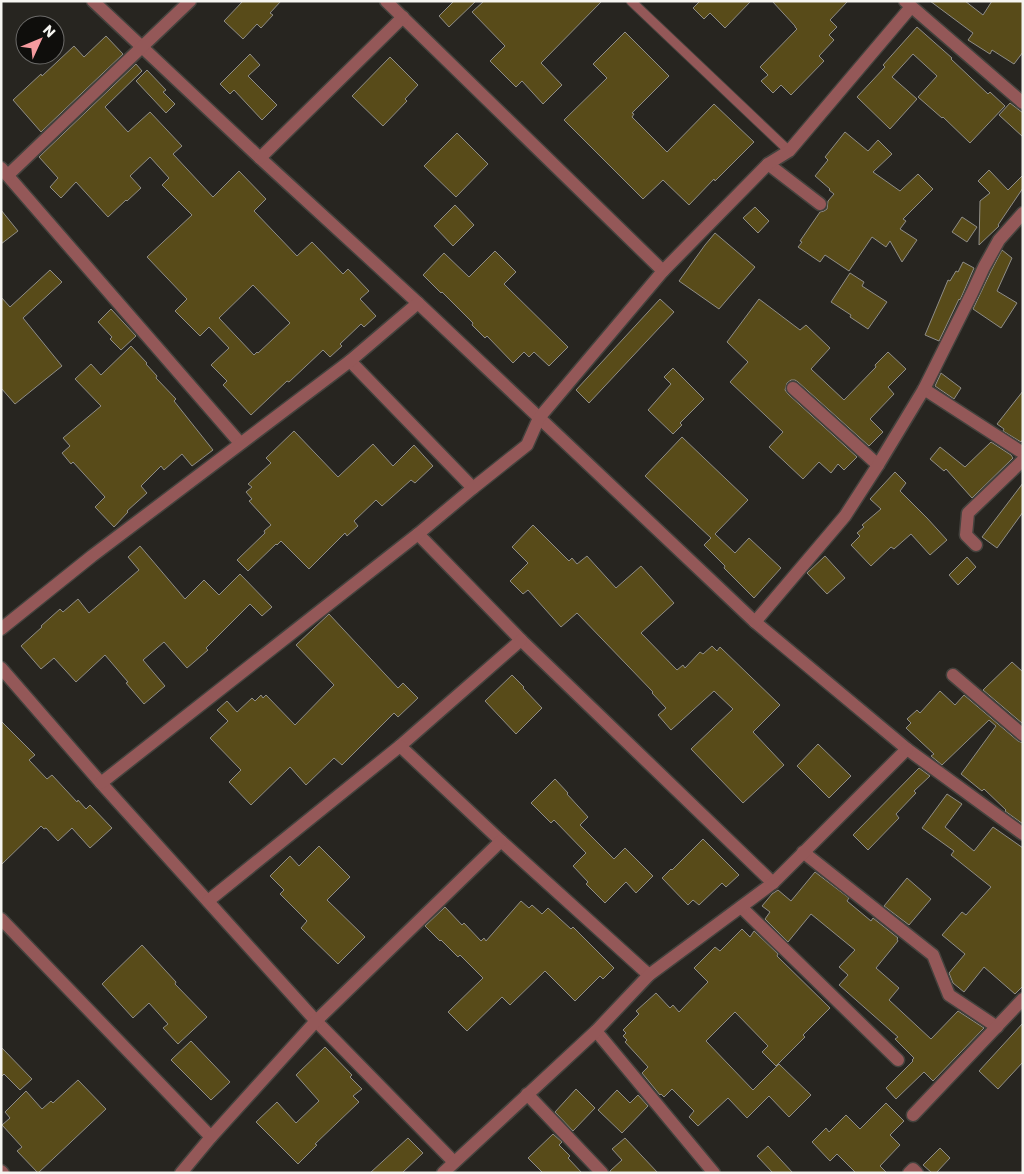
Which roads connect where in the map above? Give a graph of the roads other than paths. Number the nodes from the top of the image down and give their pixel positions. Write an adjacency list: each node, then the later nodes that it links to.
1 (93, 1): 7 (street)
2 (190, 1): 7 (street)
3 (386, 1): 6 (street)
4 (631, 1): 9 (lane)
5 (908, 4): 8 (street); 9 (street)
6 (403, 17): 10 (street); 15 (street)
7 (141, 47): 10 (street); 12 (street)
8 (1023, 103)
9 (789, 151): 11 (street)
10 (260, 158): 16 (street)
11 (768, 164): 13 (street); 15 (street)
12 (5, 171): 21 (street)
13 (820, 204)
14 (1023, 213): 19 (street)
15 (662, 271): 20 (street)
16 (418, 303): 17 (street); 20 (street)
17 (350, 361): 21 (street); 25 (street)
18 (793, 388): 24 (street)
19 (924, 390): 22 (street); 24 (street)
20 (539, 418): 25 (street); 28 (street)
21 (240, 443): 29 (street)
22 (1023, 453)
23 (1023, 460): 27 (street)
24 (878, 464): 28 (street)
25 (473, 488): 26 (street)
26 (418, 534): 30 (street); 36 (street)
27 (976, 545)
28 (755, 622): 35 (street)
29 (1, 629)
30 (521, 640): 34 (street); 40 (street)
31 (1, 668): 36 (street)
32 (953, 675): 33 (street)
33 (1023, 735)
34 (400, 746): 38 (street); 41 (street)
35 (907, 748): 37 (street); 39 (street)
36 (101, 783): 41 (street)
37 (1021, 827)
38 (501, 841): 44 (street); 46 (street)
39 (803, 852): 40 (street); 47 (street)
40 (773, 883): 42 (street)
41 (208, 901): 46 (street)
42 (741, 907): 44 (street); 49 (street)
43 (1, 919): 52 (street)
44 (649, 975): 48 (street)
45 (1023, 1000): 47 (street)
46 (316, 1021): 52 (street); 53 (street)
47 (997, 1027): 51 (street)
48 (596, 1030): 50 (street); 57 (street)
49 (898, 1060)
50 (527, 1094): 53 (street); 56 (street)
51 (913, 1115)
52 (211, 1137): 54 (street)
53 (454, 1162): 55 (street)
54 (181, 1173)
55 (443, 1173)
56 (602, 1173)
57 (714, 1173)
58 (909, 1173): 59 (street)
59 (917, 1173)

